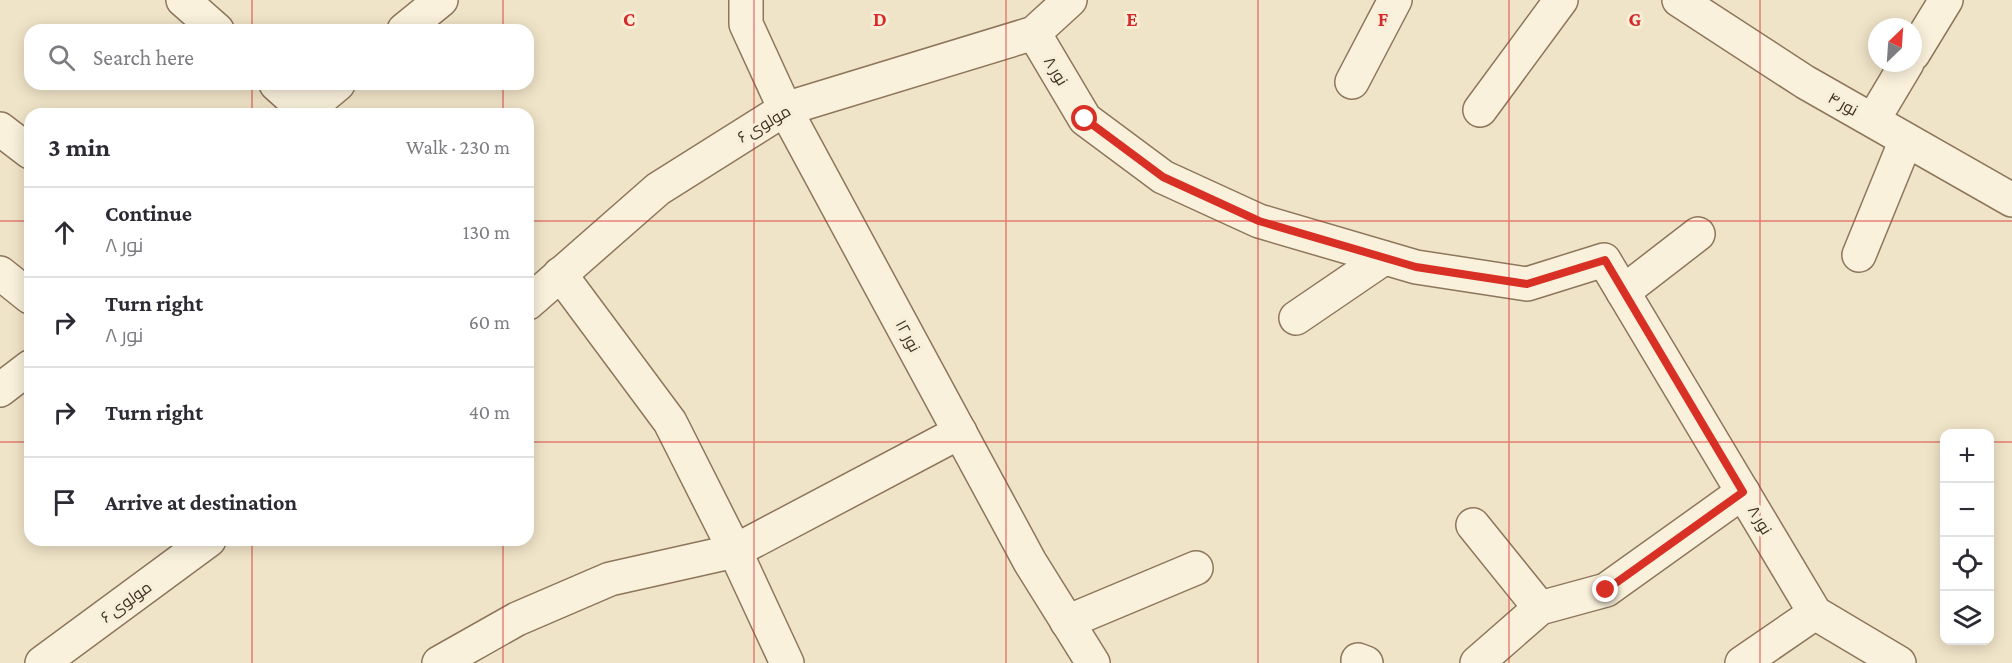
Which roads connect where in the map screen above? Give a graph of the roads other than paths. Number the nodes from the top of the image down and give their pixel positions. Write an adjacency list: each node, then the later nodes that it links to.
1 (183, 0): 9 (street)
2 (441, 0): 10 (street)
3 (746, 0): 19 (street, نور ۱۲)
4 (1070, 0): 11 (street, مولوی ۶)
5 (1395, 0): 14 (street)
6 (1561, 0): 20 (street)
7 (1679, 0): 21 (street, نور ۴)
8 (1946, 0): 12 (street)
9 (210, 24)
10 (411, 24)
11 (1034, 33): 19 (street, مولوی ۶); 28 (street, نور ۸)
12 (1922, 39)
13 (1902, 72): 21 (street)
14 (1352, 82)
15 (282, 90): 17 (street)
16 (331, 90): 18 (street)
17 (300, 108)
18 (309, 108)
19 (785, 109): 30 (street, مولوی ۶); 37 (street, نور ۱۲)
20 (1480, 110)
21 (1873, 120): 23 (street, نور ۴)
22 (0, 129): 24 (street)
23 (1906, 140): 25 (street, نور ۴); 27 (street)
24 (24, 147)
25 (2012, 200)
26 (1698, 234): 32 (street)
27 (1859, 255)
28 (1384, 258): 32 (street, نور ۸); 34 (street)
29 (0, 273): 31 (street)
30 (560, 274): 33 (street, مولوی ۶); 41 (street)
31 (24, 292)
32 (1623, 292): 38 (street, نور ۸)
33 (534, 298)
34 (1296, 318)
35 (24, 372): 36 (street)
36 (0, 390)
37 (960, 432): 41 (street); 45 (street, نور ۱۲)
38 (1743, 492): 43 (street); 44 (street, نور ۸)
39 (1473, 525): 43 (street)
40 (201, 546): 47 (street, مولوی ۶)
41 (735, 551): 48 (street); 49 (street)
42 (1196, 568): 45 (street)
43 (1540, 608): 51 (street)
44 (1815, 613): 46 (street, نور ۸); 52 (street)
45 (1067, 622): 50 (street, نور ۱۲)
46 (1896, 662)
47 (42, 663)
48 (439, 663)
49 (787, 663)
50 (1093, 663)
51 (1477, 663)
52 (1742, 663)

